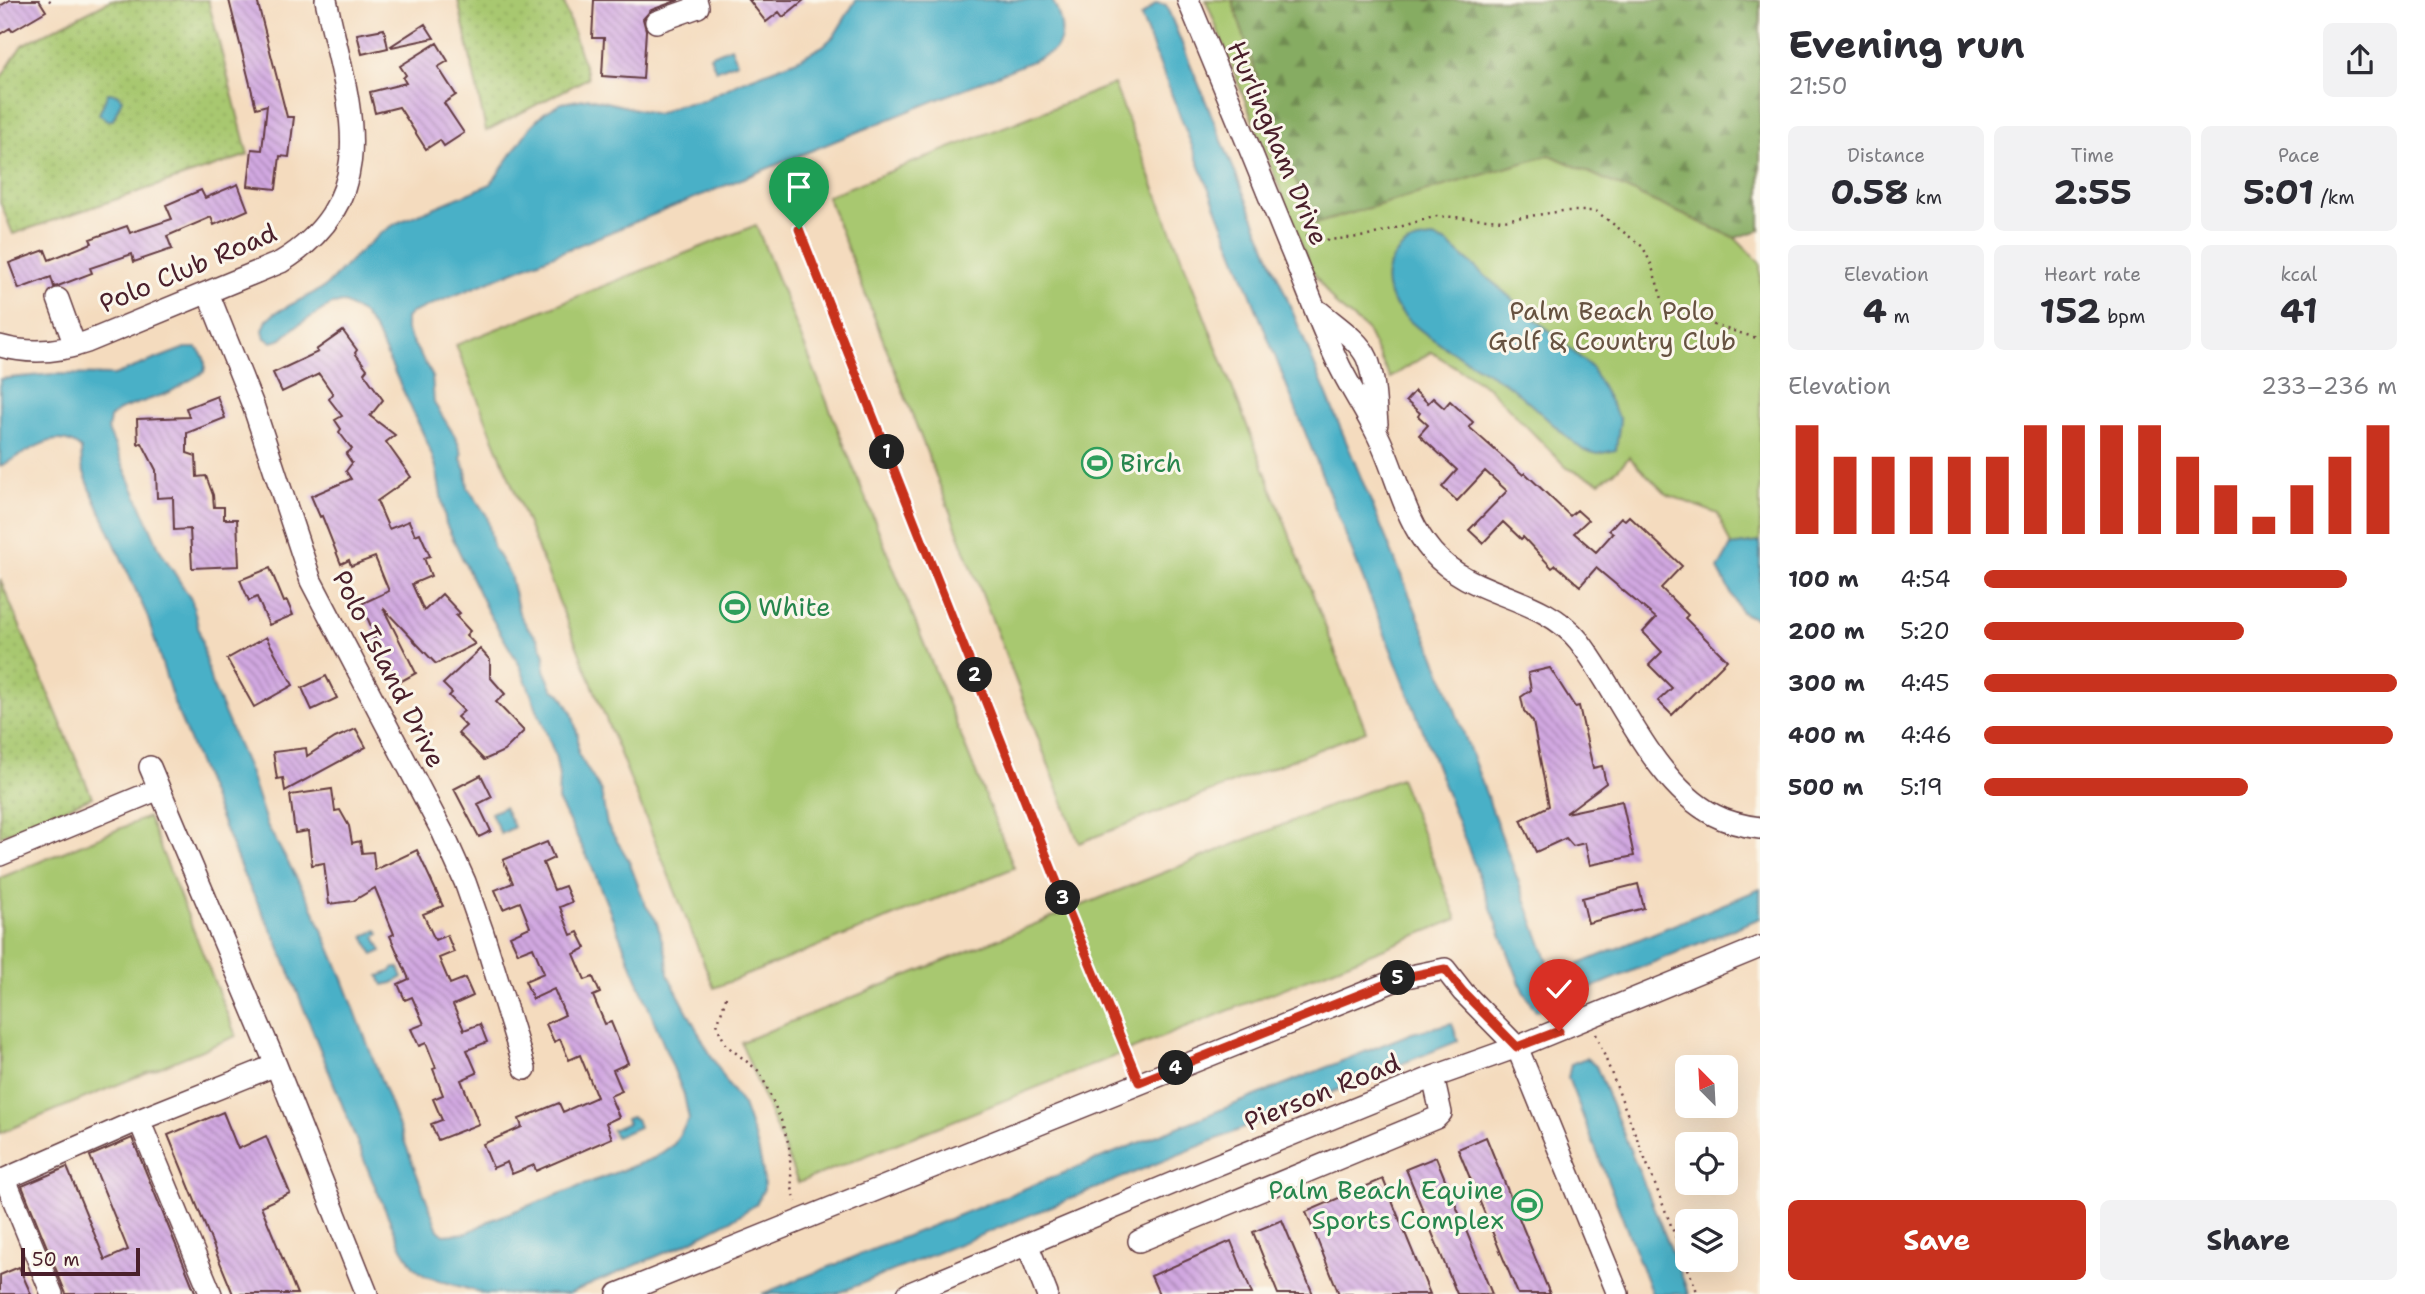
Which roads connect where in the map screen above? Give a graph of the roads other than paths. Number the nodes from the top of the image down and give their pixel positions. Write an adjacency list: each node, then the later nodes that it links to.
1 (326, 0): 5 (street, Polo Club Road)
2 (1188, 0): 11 (street, Hurlingham Drive)
3 (697, 4): 4 (street)
4 (656, 22)
5 (208, 293): 8 (street, Polo Club Road); 16 (street, Polo Island Drive)
6 (58, 299): 8 (street)
7 (0, 346): 8 (street, Polo Club Road)
8 (75, 346)
9 (150, 767): 10 (street)
10 (159, 789): 12 (street); 15 (street)
11 (1760, 828)
12 (0, 855)
13 (1760, 947): 14 (street, Pierson Road)
14 (1517, 1047): 17 (street, Pierson Road); 24 (street); 27 (street)
15 (276, 1065): 18 (street); 23 (street)
16 (525, 1069)
17 (1433, 1077): 19 (street); 20 (street, Pierson Road)
18 (139, 1120): 21 (street); 22 (street)
19 (1139, 1241)
20 (1028, 1246): 25 (street, Pierson Road); 26 (street)
21 (52, 1294)
22 (211, 1294)
23 (367, 1294)
24 (618, 1294)
25 (908, 1294)
26 (1047, 1294)
27 (1618, 1294)

